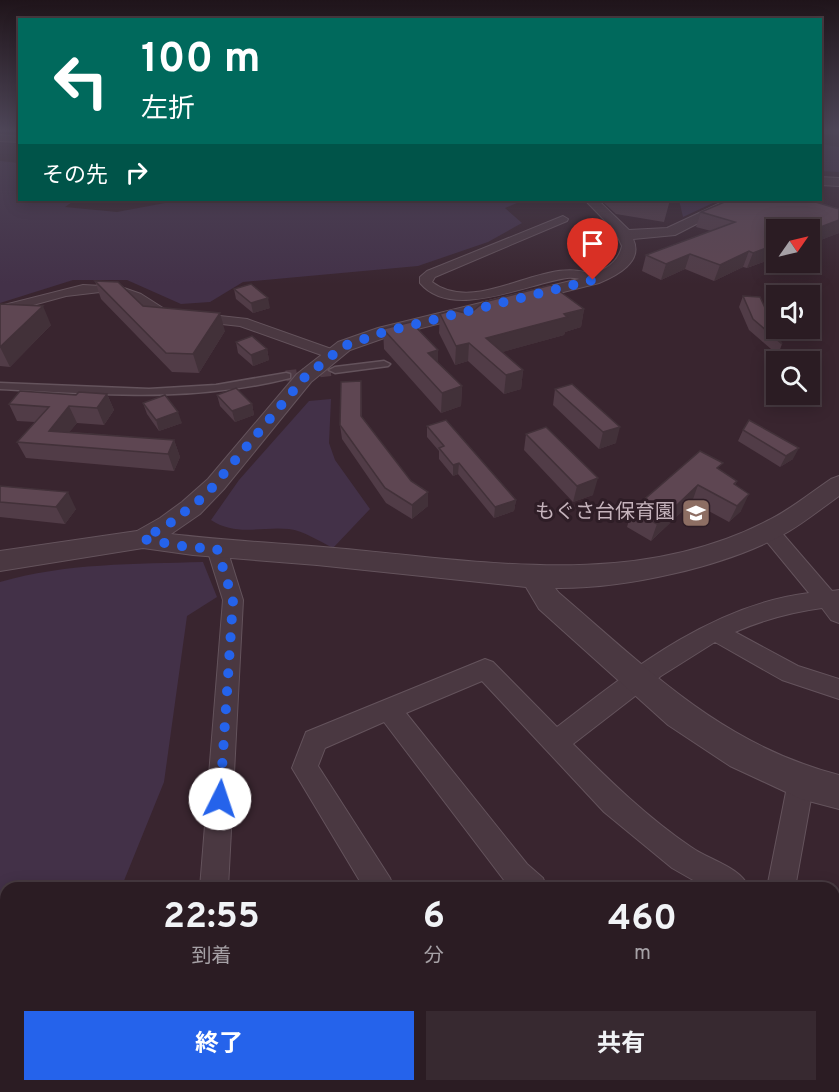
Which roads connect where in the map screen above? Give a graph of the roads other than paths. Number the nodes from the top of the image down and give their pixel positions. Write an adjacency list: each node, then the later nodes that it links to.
1 (592, 201): 4 (street)
2 (734, 201): 4 (street)
3 (563, 219): 5 (street)
4 (626, 235): 5 (street)
5 (593, 280): 7 (street)
6 (0, 310): 7 (street)
7 (334, 362): 8 (street); 13 (street)
8 (384, 364)
9 (286, 376): 10 (street)
10 (0, 386)
11 (839, 484): 12 (street)
12 (769, 531): 16 (street); 17 (street)
13 (143, 539): 14 (street); 15 (street)
14 (217, 549): 16 (street); 25 (street)
15 (0, 561)
16 (534, 577): 19 (street)
17 (835, 603): 18 (street)
18 (714, 631): 19 (street); 20 (street)
19 (637, 679): 22 (street); 23 (street)
20 (839, 689)
21 (388, 709): 22 (street); 26 (street); 27 (street)
22 (555, 743): 28 (street)
23 (801, 782): 24 (street); 29 (street)
24 (839, 792)
25 (214, 882)
26 (372, 882)
27 (526, 882)
28 (724, 882)
29 (783, 882)

